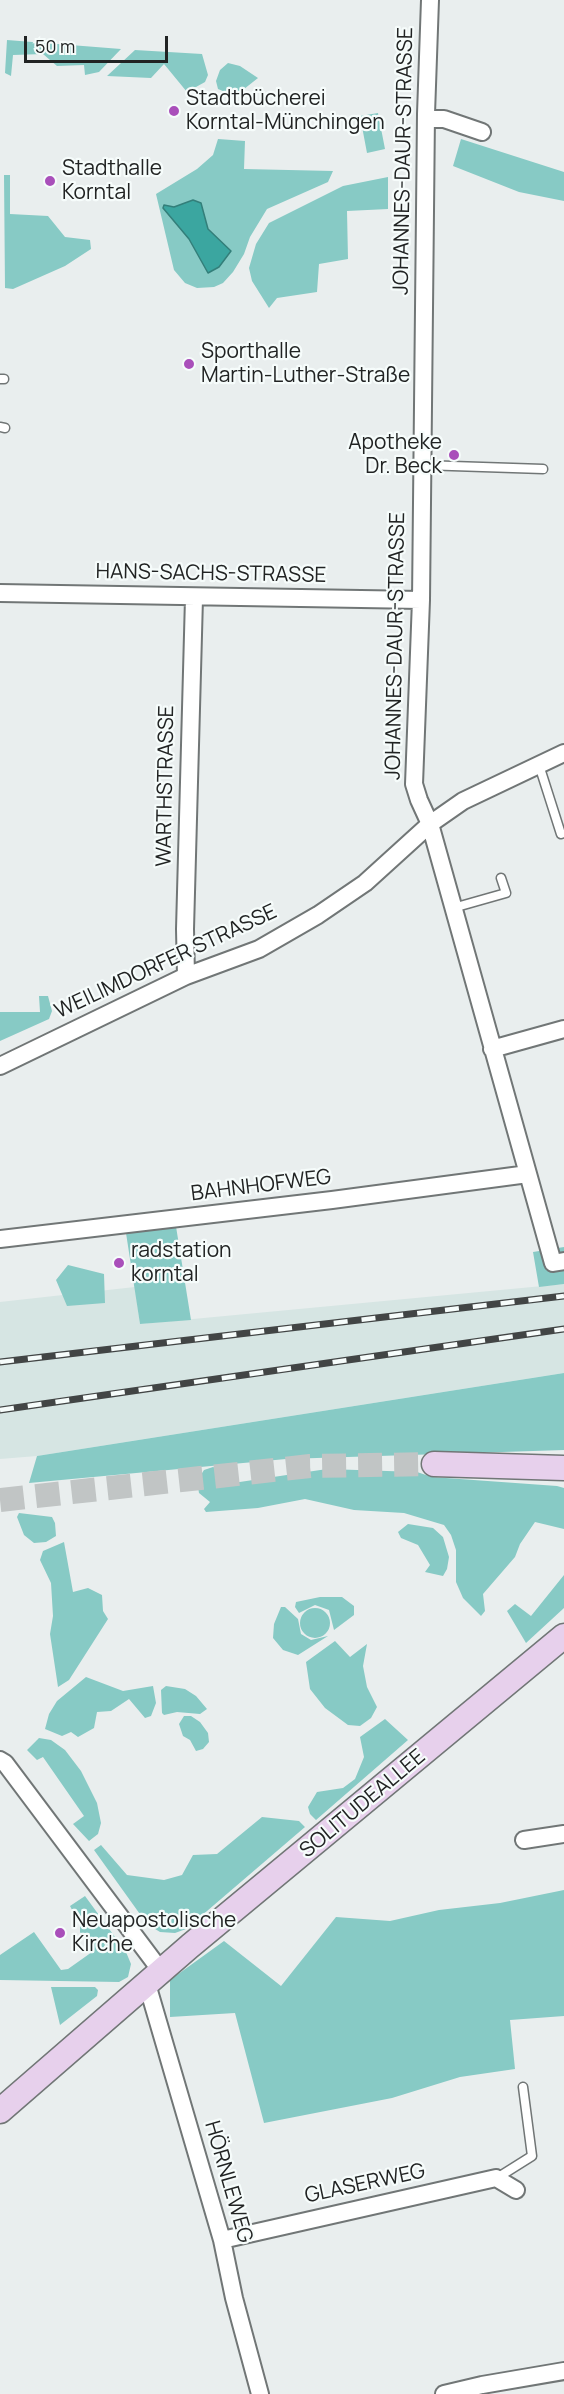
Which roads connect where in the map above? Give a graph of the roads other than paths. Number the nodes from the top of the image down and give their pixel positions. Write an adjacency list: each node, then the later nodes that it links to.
1 (430, 0): 2 (street, JOHANNES-DAUR-STRASSE)
2 (427, 119): 3 (street); 4 (street, JOHANNES-DAUR-STRASSE)
3 (482, 132)
4 (422, 465): 5 (lane); 8 (street, JOHANNES-DAUR-STRASSE)
5 (543, 469)
6 (0, 593): 7 (street, HANS-SACHS-STRASSE)
7 (194, 598): 8 (street, HANS-SACHS-STRASSE); 15 (street, WARTHSTRASSE)
8 (421, 600): 11 (street, JOHANNES-DAUR-STRASSE)
9 (564, 753): 10 (street, WEILIMDORFER STRASSE)
10 (539, 765): 11 (street, WEILIMDORFER STRASSE); 12 (lane)
11 (430, 824): 14 (street, JOHANNES-DAUR-STRASSE); 15 (street, WEILIMDORFER STRASSE)
12 (561, 834)
13 (501, 878): 14 (lane)
14 (453, 908): 17 (street, JOHANNES-DAUR-STRASSE)
15 (186, 976): 18 (street, WEILIMDORFER STRASSE)
16 (564, 1029): 17 (street)
17 (492, 1049): 19 (street, JOHANNES-DAUR-STRASSE)
18 (0, 1066)
19 (528, 1174): 20 (street, BAHNHOFWEG); 21 (street, JOHANNES-DAUR-STRASSE)
20 (0, 1239)
21 (564, 1261)
22 (434, 1464): 23 (main road)
23 (564, 1468)
24 (564, 1636): 28 (main road, SOLITUDEALLEE)
25 (0, 1760): 28 (street)
26 (564, 1834): 27 (street)
27 (524, 1840)
28 (154, 1977): 30 (main road, SOLITUDEALLEE); 33 (street, HÖRNLEWEG)
29 (523, 2087): 31 (lane)
30 (0, 2110)
31 (496, 2178): 32 (street); 33 (street, GLASERWEG)
32 (516, 2190)
33 (222, 2240): 35 (street, HÖRNLEWEG)
34 (564, 2371): 36 (street)
35 (260, 2394)
36 (444, 2394)

